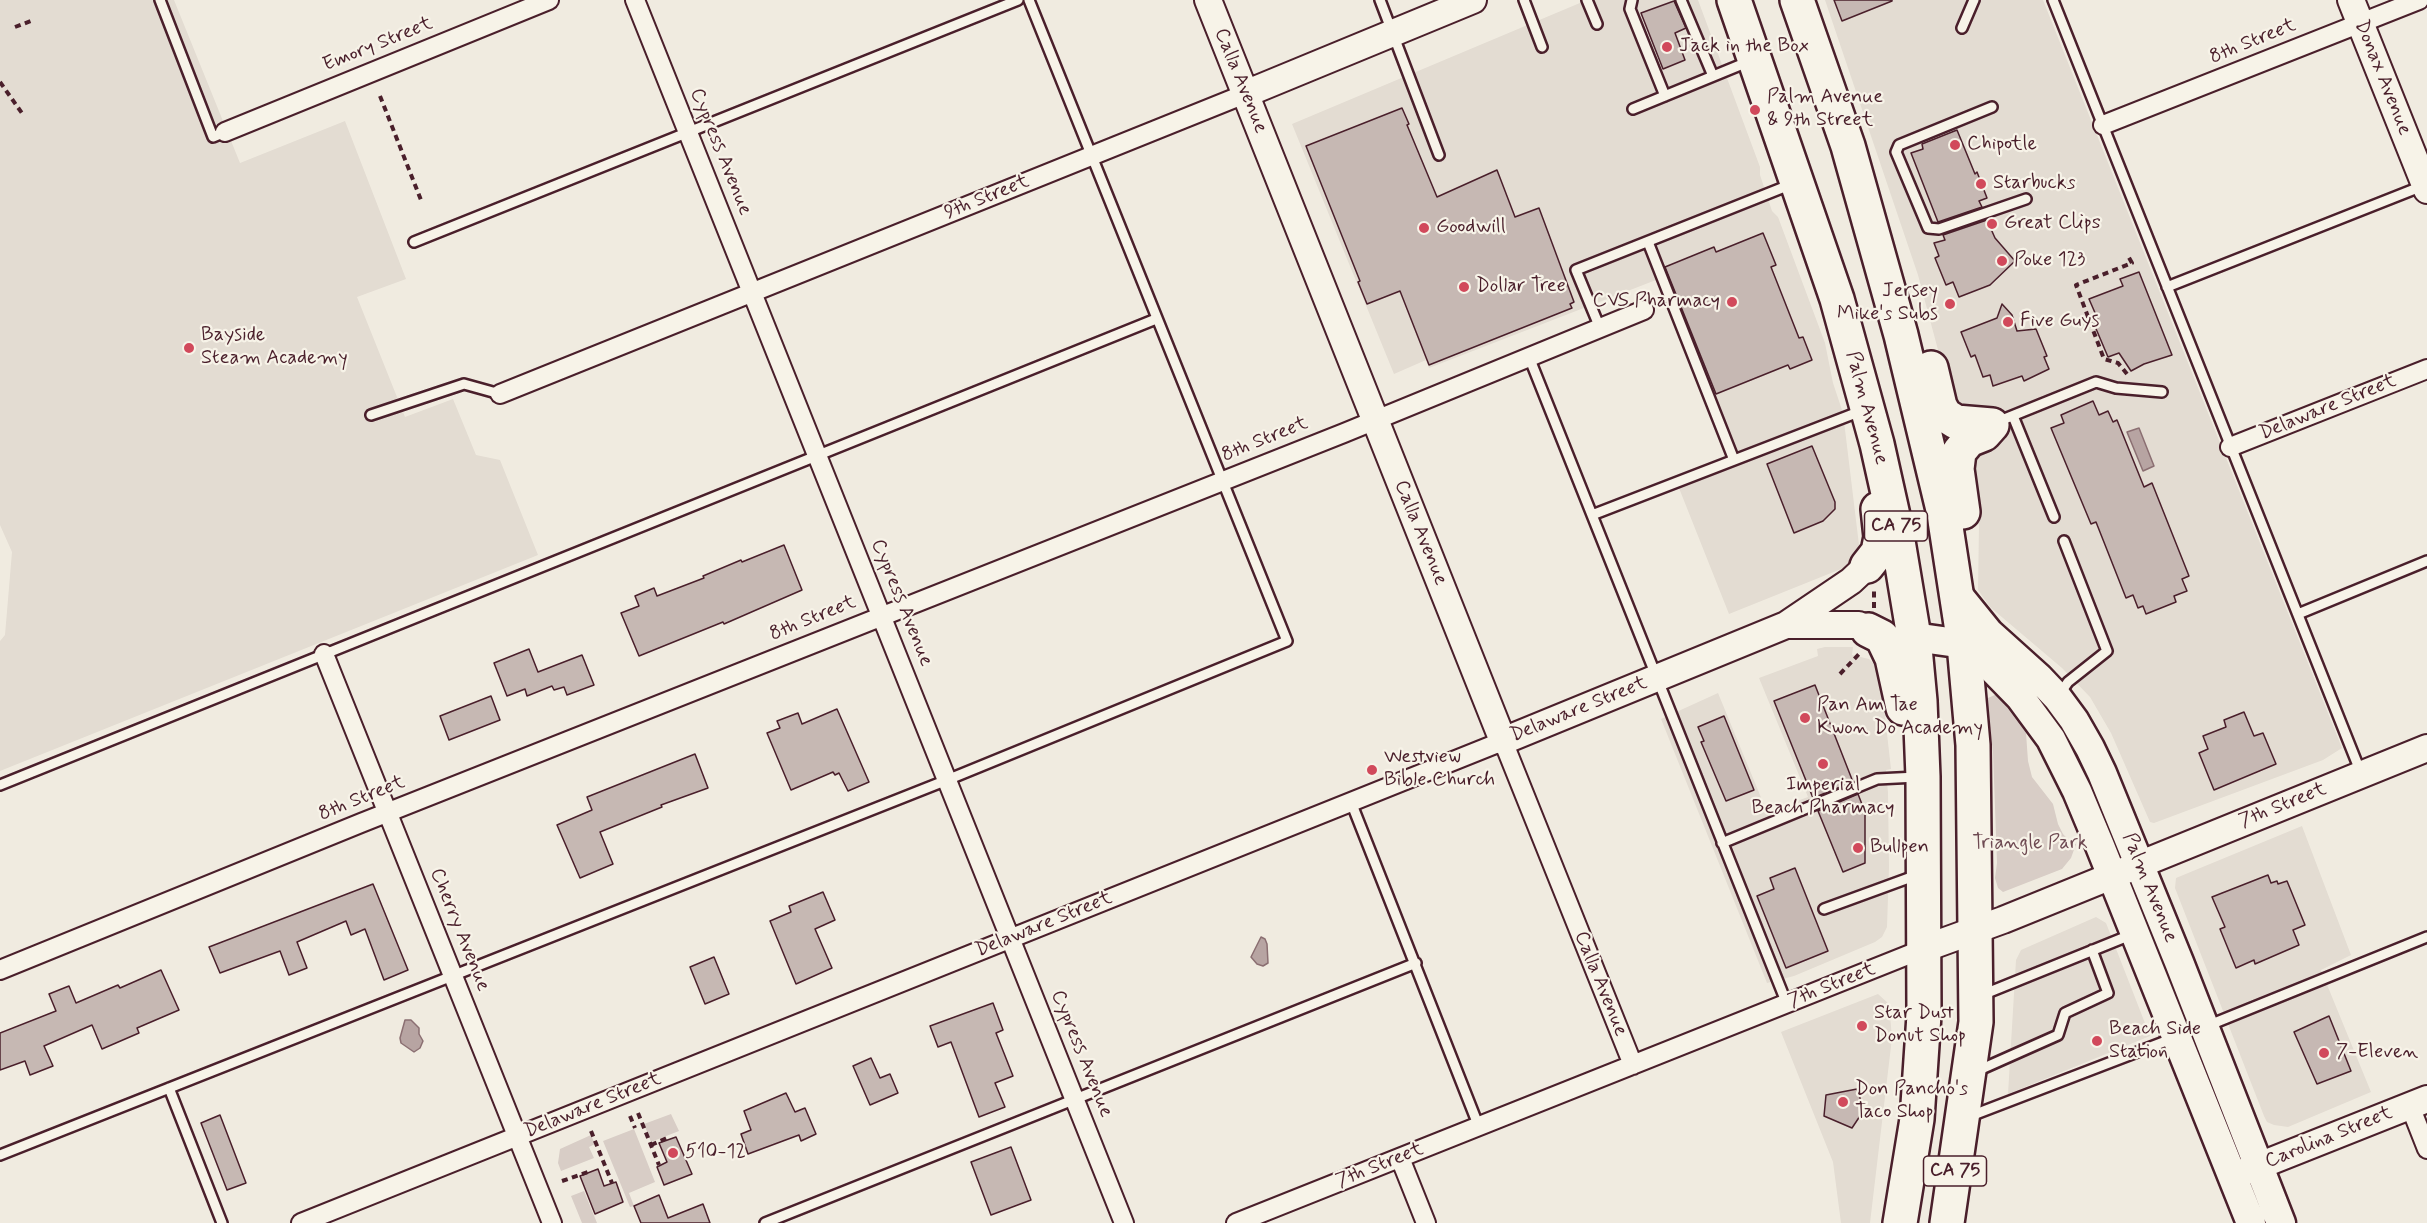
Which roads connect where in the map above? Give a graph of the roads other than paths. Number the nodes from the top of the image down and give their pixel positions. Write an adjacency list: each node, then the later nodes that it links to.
1 (160, 0): 31 (lane)
2 (549, 0): 31 (street, Emory Street)
3 (635, 0): 30 (street, Cypress Avenue)
4 (1018, 0): 30 (lane)
5 (1029, 0): 34 (lane)
6 (1208, 0): 25 (street, Calla Avenue)
7 (1380, 0): 21 (lane)
8 (1473, 0): 21 (street, 9th Street)
9 (1524, 0): 22 (lane)
10 (1587, 0): 19 (lane)
11 (1632, 0): 26 (lane)
12 (1681, 0): 24 (lane)
13 (1734, 0): 23 (highway, Palm Avenue / CA 75)
14 (1797, 0): 32 (highway, CA 75)
15 (1974, 0): 20 (lane)
16 (2053, 0): 29 (lane)
17 (2419, 0): 18 (street, 8th Street)
18 (2356, 12): 29 (street, 8th Street); 36 (street, Donax Avenue)
19 (1597, 24)
20 (1962, 28)
21 (1393, 33): 25 (street, 9th Street); 33 (lane)
22 (1542, 47)
23 (1753, 59): 24 (lane); 35 (highway, Palm Avenue / CA 75)
24 (1713, 76): 26 (lane)
25 (1245, 94): 34 (street, 9th Street); 51 (street, Calla Avenue)
26 (1665, 96): 28 (lane)
27 (1992, 107): 37 (lane)
28 (1633, 109)
29 (2103, 125): 40 (lane)
30 (688, 131): 38 (lane); 41 (street, Cypress Avenue)
31 (225, 132)
32 (1848, 146): 52 (highway); 61 (highway, CA 75)
33 (1438, 155)
34 (1091, 156): 41 (street, 9th Street); 43 (lane)
35 (1796, 183): 39 (lane); 49 (highway, Palm Avenue / CA 75)
36 (2426, 186): 40 (lane)
37 (2026, 199)
38 (414, 242)
39 (1648, 242): 44 (lane); 56 (lane)
40 (2168, 287): 54 (lane)
41 (753, 292): 48 (street, 9th Street); 55 (street, Cypress Avenue)
42 (1644, 310): 44 (street, 8th Street)
43 (1156, 319): 55 (lane); 57 (lane)
44 (1600, 328): 45 (street, 8th Street)
45 (1529, 357): 51 (street, 8th Street); 58 (lane)
46 (2427, 369): 54 (street, Delaware Street)
47 (2162, 392): 52 (lane)
48 (500, 394): 50 (lane)
49 (1866, 409): 53 (highway, Palm Avenue / CA 75); 56 (lane)
50 (371, 416)
51 (1375, 420): 57 (street, 8th Street); 74 (street, Calla Avenue)
52 (2003, 420): 59 (lane); 61 (highway)
53 (1876, 444): 63 (highway); 69 (highway, Palm Avenue / CA 75)
54 (2230, 447): 65 (lane)
55 (817, 455): 66 (street, Cypress Avenue); 71 (lane)
56 (1734, 460): 58 (lane)
57 (1221, 481): 66 (street, 8th Street); 78 (lane)
58 (1592, 515): 72 (lane)
59 (2054, 517)
60 (2064, 541): 73 (lane)
61 (1952, 560): 64 (highway, CA 75)
62 (2427, 561): 65 (lane)
63 (1870, 575): 67 (street, Delaware Street)
64 (1955, 591): 70 (highway, CA 75); 73 (main road, Palm Avenue)
65 (2298, 614): 77 (lane)
66 (882, 616): 78 (street, Cypress Avenue); 81 (street, 8th Street)
67 (1786, 625): 68 (street, Delaware Street); 72 (street, Delaware Street)
68 (1867, 632): 76 (highway)
69 (1914, 637): 70 (main road); 76 (highway, CA 75)
70 (1964, 644): 85 (main road, Palm Avenue); 87 (highway, CA 75)
71 (324, 654): 79 (lane); 81 (street, Cherry Avenue)
72 (1657, 678): 74 (street, Delaware Street); 82 (lane)
73 (2057, 697): 83 (main road, Palm Avenue)
74 (1503, 741): 80 (street, Delaware Street); 100 (street, Calla Avenue)
75 (2427, 748): 77 (street, 7th Street)
76 (1922, 767): 82 (lane); 84 (highway, CA 75)
77 (2361, 775): 83 (street, 7th Street)
78 (947, 780): 90 (street, Cypress Avenue); 95 (lane)
79 (0, 785)
80 (1351, 802): 90 (street, Delaware Street); 93 (lane)
81 (387, 813): 94 (street, 8th Street); 95 (street, Cherry Avenue)
82 (1722, 843): 97 (lane)
83 (2139, 864): 85 (street, 7th Street); 98 (main road, Palm Avenue)
84 (1924, 873): 86 (lane); 91 (highway, CA 75)
85 (2112, 876): 87 (street, 7th Street); 88 (main road, Palm Avenue)
86 (1824, 909)
87 (1976, 931): 91 (street, 7th Street); 96 (highway, CA 75)
88 (2134, 934): 92 (lane); 99 (main road, Palm Avenue)
89 (2427, 937): 98 (lane)
90 (1010, 938): 103 (street, Cypress Avenue); 107 (street, Delaware Street)
91 (1923, 949): 97 (street, 7th Street); 120 (highway, CA 75)
92 (2092, 950): 96 (lane); 101 (lane)
93 (1416, 963): 103 (lane); 106 (lane)
94 (0, 970)
95 (453, 976): 102 (lane); 107 (street, Cherry Avenue)
96 (1977, 997): 101 (highway, CA 75)
97 (1787, 1004): 100 (street, 7th Street)
98 (2204, 1027): 99 (main road); 111 (main road, Palm Avenue)
99 (2176, 1037): 105 (lane); 112 (main road, Palm Avenue)
100 (1633, 1065): 106 (street, 7th Street)
101 (1969, 1075): 105 (highway, CA 75)
102 (169, 1088): 109 (lane); 113 (lane)
103 (1075, 1100): 116 (lane); 117 (street, Cypress Avenue)
104 (2418, 1102): 108 (street); 111 (street, Carolina Street)
105 (1963, 1119): 121 (highway, CA 75)
106 (1479, 1127): 110 (street, 7th Street)
107 (517, 1136): 114 (street, Delaware Street); 115 (street, Cherry Avenue)
108 (2427, 1149)
109 (0, 1155)
110 (1400, 1158): 118 (street, 7th Street); 119 (street)
111 (2259, 1166): 112 (street, Carolina Street); 123 (main road, Palm Avenue)
112 (2232, 1177): 122 (main road, Palm Avenue)
113 (222, 1223)
114 (302, 1223)
115 (552, 1223)
116 (765, 1223)
117 (1124, 1223)
118 (1236, 1223)
119 (1426, 1223)
120 (1900, 1223)
121 (1947, 1223)
122 (2251, 1223)
123 (2281, 1223)

